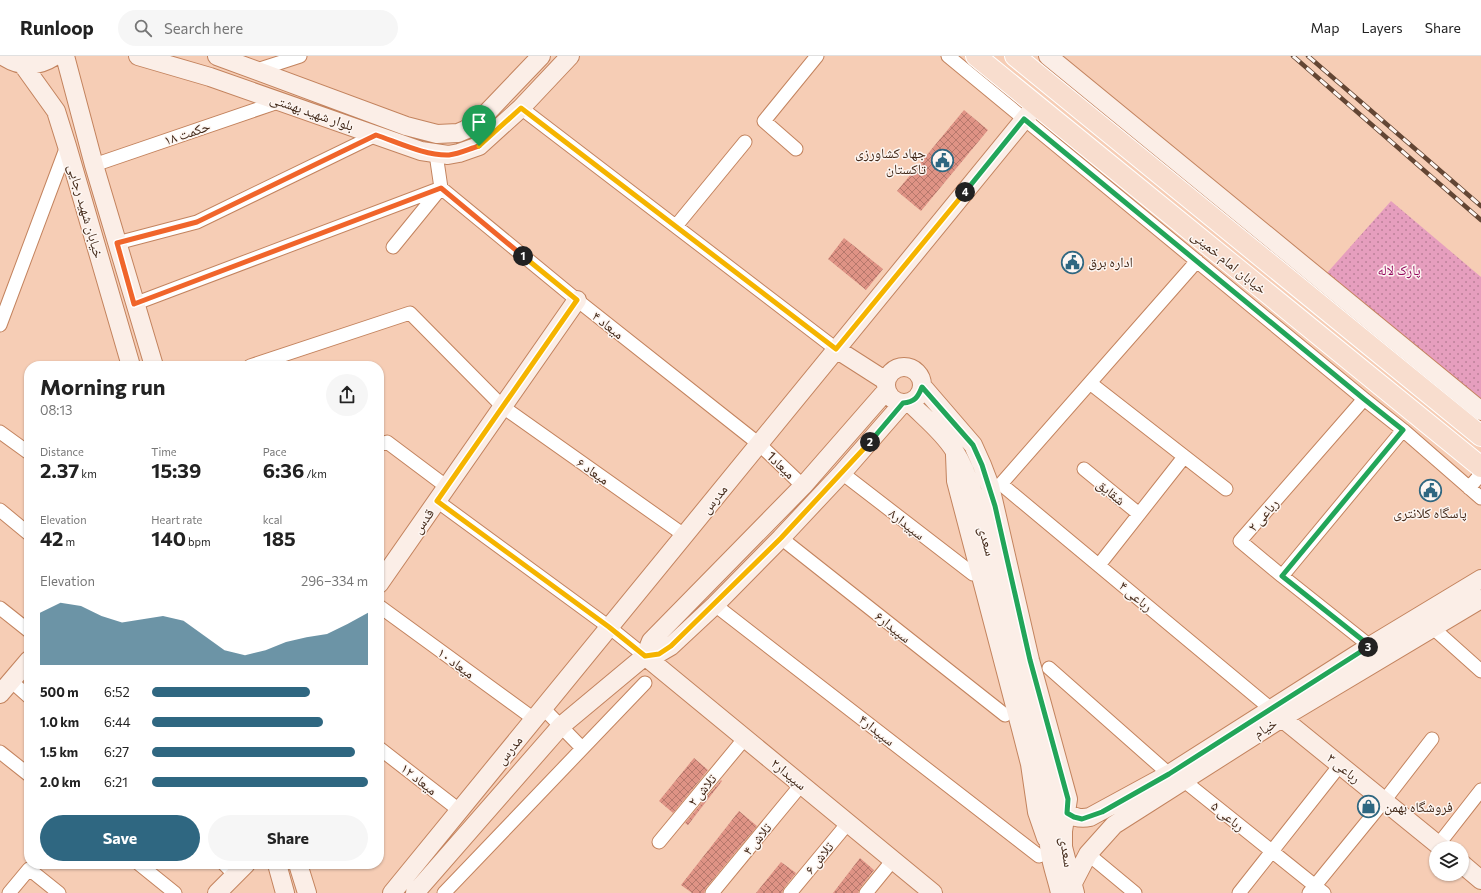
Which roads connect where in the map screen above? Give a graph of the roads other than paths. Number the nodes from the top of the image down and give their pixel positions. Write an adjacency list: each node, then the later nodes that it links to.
1 (3, 56): 14 (street)
2 (55, 56): 14 (street)
3 (65, 56): 26 (street, خیابان شهید رجایی)
4 (138, 56): 16 (street, بلوار شهید بهشتی)
5 (300, 56): 15 (street)
6 (541, 56): 15 (street, بلوار شهید بهشتی)
7 (570, 56): 19 (street, بلوار شهید بهشتی)
8 (817, 56): 24 (street)
9 (948, 56): 13 (street)
10 (1015, 56): 17 (main road, خیابان امام خمینی)
11 (1048, 56): 45 (street)
12 (219, 57): 15 (street, بلوار شهید بهشتی); 16 (street)
13 (974, 62): 20 (main road, خیابان امام خمینی)
14 (22, 65): 23 (street, خیابان شهید رجایی)
15 (257, 70)
16 (210, 77): 18 (street, بلوار شهید بهشتی)
17 (1051, 85): 20 (main road); 48 (main road, خیابان امام خمینی)
18 (281, 101): 21 (street, بلوار شهید بهشتی); 26 (street, حکمت ۱۸)
19 (521, 108): 25 (street, بلوار شهید بهشتی); 28 (street)
20 (1030, 112): 31 (street); 35 (street, مدرس); 53 (main road, خیابان امام خمینی)
21 (376, 135): 25 (street, بلوار شهید بهشتی); 29 (street)
22 (745, 142): 28 (street)
23 (67, 146): 34 (street); 36 (street, خیابان شهید رجایی)
24 (796, 150)
25 (436, 154): 27 (street)
26 (94, 166): 29 (street, خیابان شهید رجایی)
27 (441, 188): 30 (street); 32 (street, میعاد ۴); 33 (street)
28 (676, 226): 35 (street)
29 (117, 243): 33 (street, خیابان شهید رجایی)
30 (393, 247)
31 (1197, 261): 39 (street); 42 (street)
32 (577, 300): 44 (street, قدس); 50 (street, میعاد ۴)
33 (134, 304): 37 (street, خیابان شهید رجایی)
34 (0, 325)
35 (836, 349): 40 (street); 50 (street, مدرس)
36 (130, 361)
37 (152, 361)
38 (265, 361): 44 (street, میعاد ۶)
39 (1090, 383): 52 (street); 67 (street, رباعی ۴)
40 (886, 386): 41 (street); 43 (street); 57 (street)
41 (922, 387): 43 (street); 104 (street, سعدی)
42 (1364, 399): 46 (street); 69 (street, رباعی ۲)
43 (907, 403): 55 (street); 112 (street, سعدی)
44 (503, 407): 60 (street, قدس); 65 (street, میعاد ۶)
45 (1481, 411)
46 (1403, 430): 58 (street); 69 (street)
47 (0, 432): 51 (street)
48 (1481, 436)
49 (384, 443): 60 (street)
50 (759, 444): 57 (street, میعاد1); 65 (street, مدرس)
51 (24, 449)
52 (1184, 457): 59 (street); 63 (street)
53 (1481, 467)
54 (1084, 469): 63 (street, شقایق)
55 (842, 474): 66 (street); 68 (street, سپیدار۸)
56 (1481, 474): 58 (street)
57 (803, 486): 81 (street)
58 (1469, 488): 61 (street)
59 (1226, 489)
60 (442, 494): 70 (street, قدس); 78 (street)
61 (1481, 498)
62 (0, 510): 64 (street)
63 (1139, 514): 67 (street)
64 (24, 530)
65 (684, 535): 78 (street, مدرس)
66 (781, 538): 74 (street); 90 (street, سپیدار۶)
67 (1098, 565): 89 (street, رباعی ۴)
68 (973, 574)
69 (1282, 576): 80 (street, رباعی ۲)
70 (384, 577)
71 (1481, 578): 73 (street, خیام)
72 (1481, 599): 73 (street, خیام)
73 (1457, 603): 79 (street, خیام); 80 (street, خیام)
74 (715, 605): 81 (street); 112 (street, سپیدار۴)
75 (0, 608): 77 (street)
76 (384, 609): 88 (street, میعاد ۱۰)
77 (24, 627)
78 (609, 627): 81 (street); 88 (street, مدرس)
79 (1433, 628): 84 (street); 89 (street, خیام)
80 (1370, 646): 89 (street, خیام)
81 (645, 656): 91 (street, مدرس); 92 (street, سپیدار۲)
82 (24, 666): 86 (street)
83 (1049, 668): 99 (street, رباعی ۵)
84 (1481, 671)
85 (645, 683): 94 (street)
86 (6, 688): 87 (street)
87 (24, 695)
88 (538, 714): 91 (street, میعاد ۱۰); 103 (street, مدرس)
89 (1276, 714): 97 (street, رباعی ۳); 99 (street, خیام)
90 (1005, 715)
91 (561, 726): 94 (street, میعاد ۱۰); 131 (street, مدرس)
92 (745, 738): 100 (street, سپیدار۲); 111 (street, تلاش ۲)
93 (1432, 739): 102 (street)
94 (582, 748): 132 (street)
95 (0, 752): 98 (street)
96 (384, 752): 103 (street, میعاد ۱۲)
97 (1340, 765): 102 (street, رباعی ۳); 113 (street)
98 (24, 772)
99 (1176, 777): 105 (street, خیام); 113 (street, رباعی ۵)
100 (801, 785): 107 (street, سپیدار۲); 133 (street, تلاش ۴)
101 (1481, 790): 110 (street)
102 (1384, 801): 109 (street, رباعی ۳); 124 (street)
103 (459, 810): 122 (street, مدرس)
104 (1067, 813): 106 (street); 123 (street, سعدی)
105 (1112, 816): 106 (street, خیام); 108 (street, خیام)
106 (1090, 817): 108 (street)
107 (848, 823): 115 (street, سپیدار۲); 134 (street, تلاش ۶)
108 (1102, 837): 114 (street, خیام)
109 (1434, 841)
110 (1444, 841)
111 (659, 842)
112 (1044, 851): 123 (street, سعدی)
113 (1272, 851): 124 (street, رباعی ۵); 138 (street)
114 (1088, 854): 123 (street, خیام); 137 (street)
115 (893, 860): 135 (street); 136 (street, سپیدار۲)
116 (145, 869): 127 (street)
117 (234, 869): 128 (street)
118 (279, 869): 129 (street)
119 (300, 869): 130 (street)
120 (1469, 870): 121 (street)
121 (1481, 880)
122 (399, 890)
123 (1070, 890)
124 (1316, 891)
125 (9, 893): 126 (street)
126 (59, 893)
127 (175, 893)
128 (217, 893)
129 (285, 893)
130 (307, 893)
131 (415, 893)
132 (444, 893)
133 (712, 893)
134 (790, 893)
135 (866, 893)
136 (933, 893)
137 (1134, 893)
138 (1239, 893)

